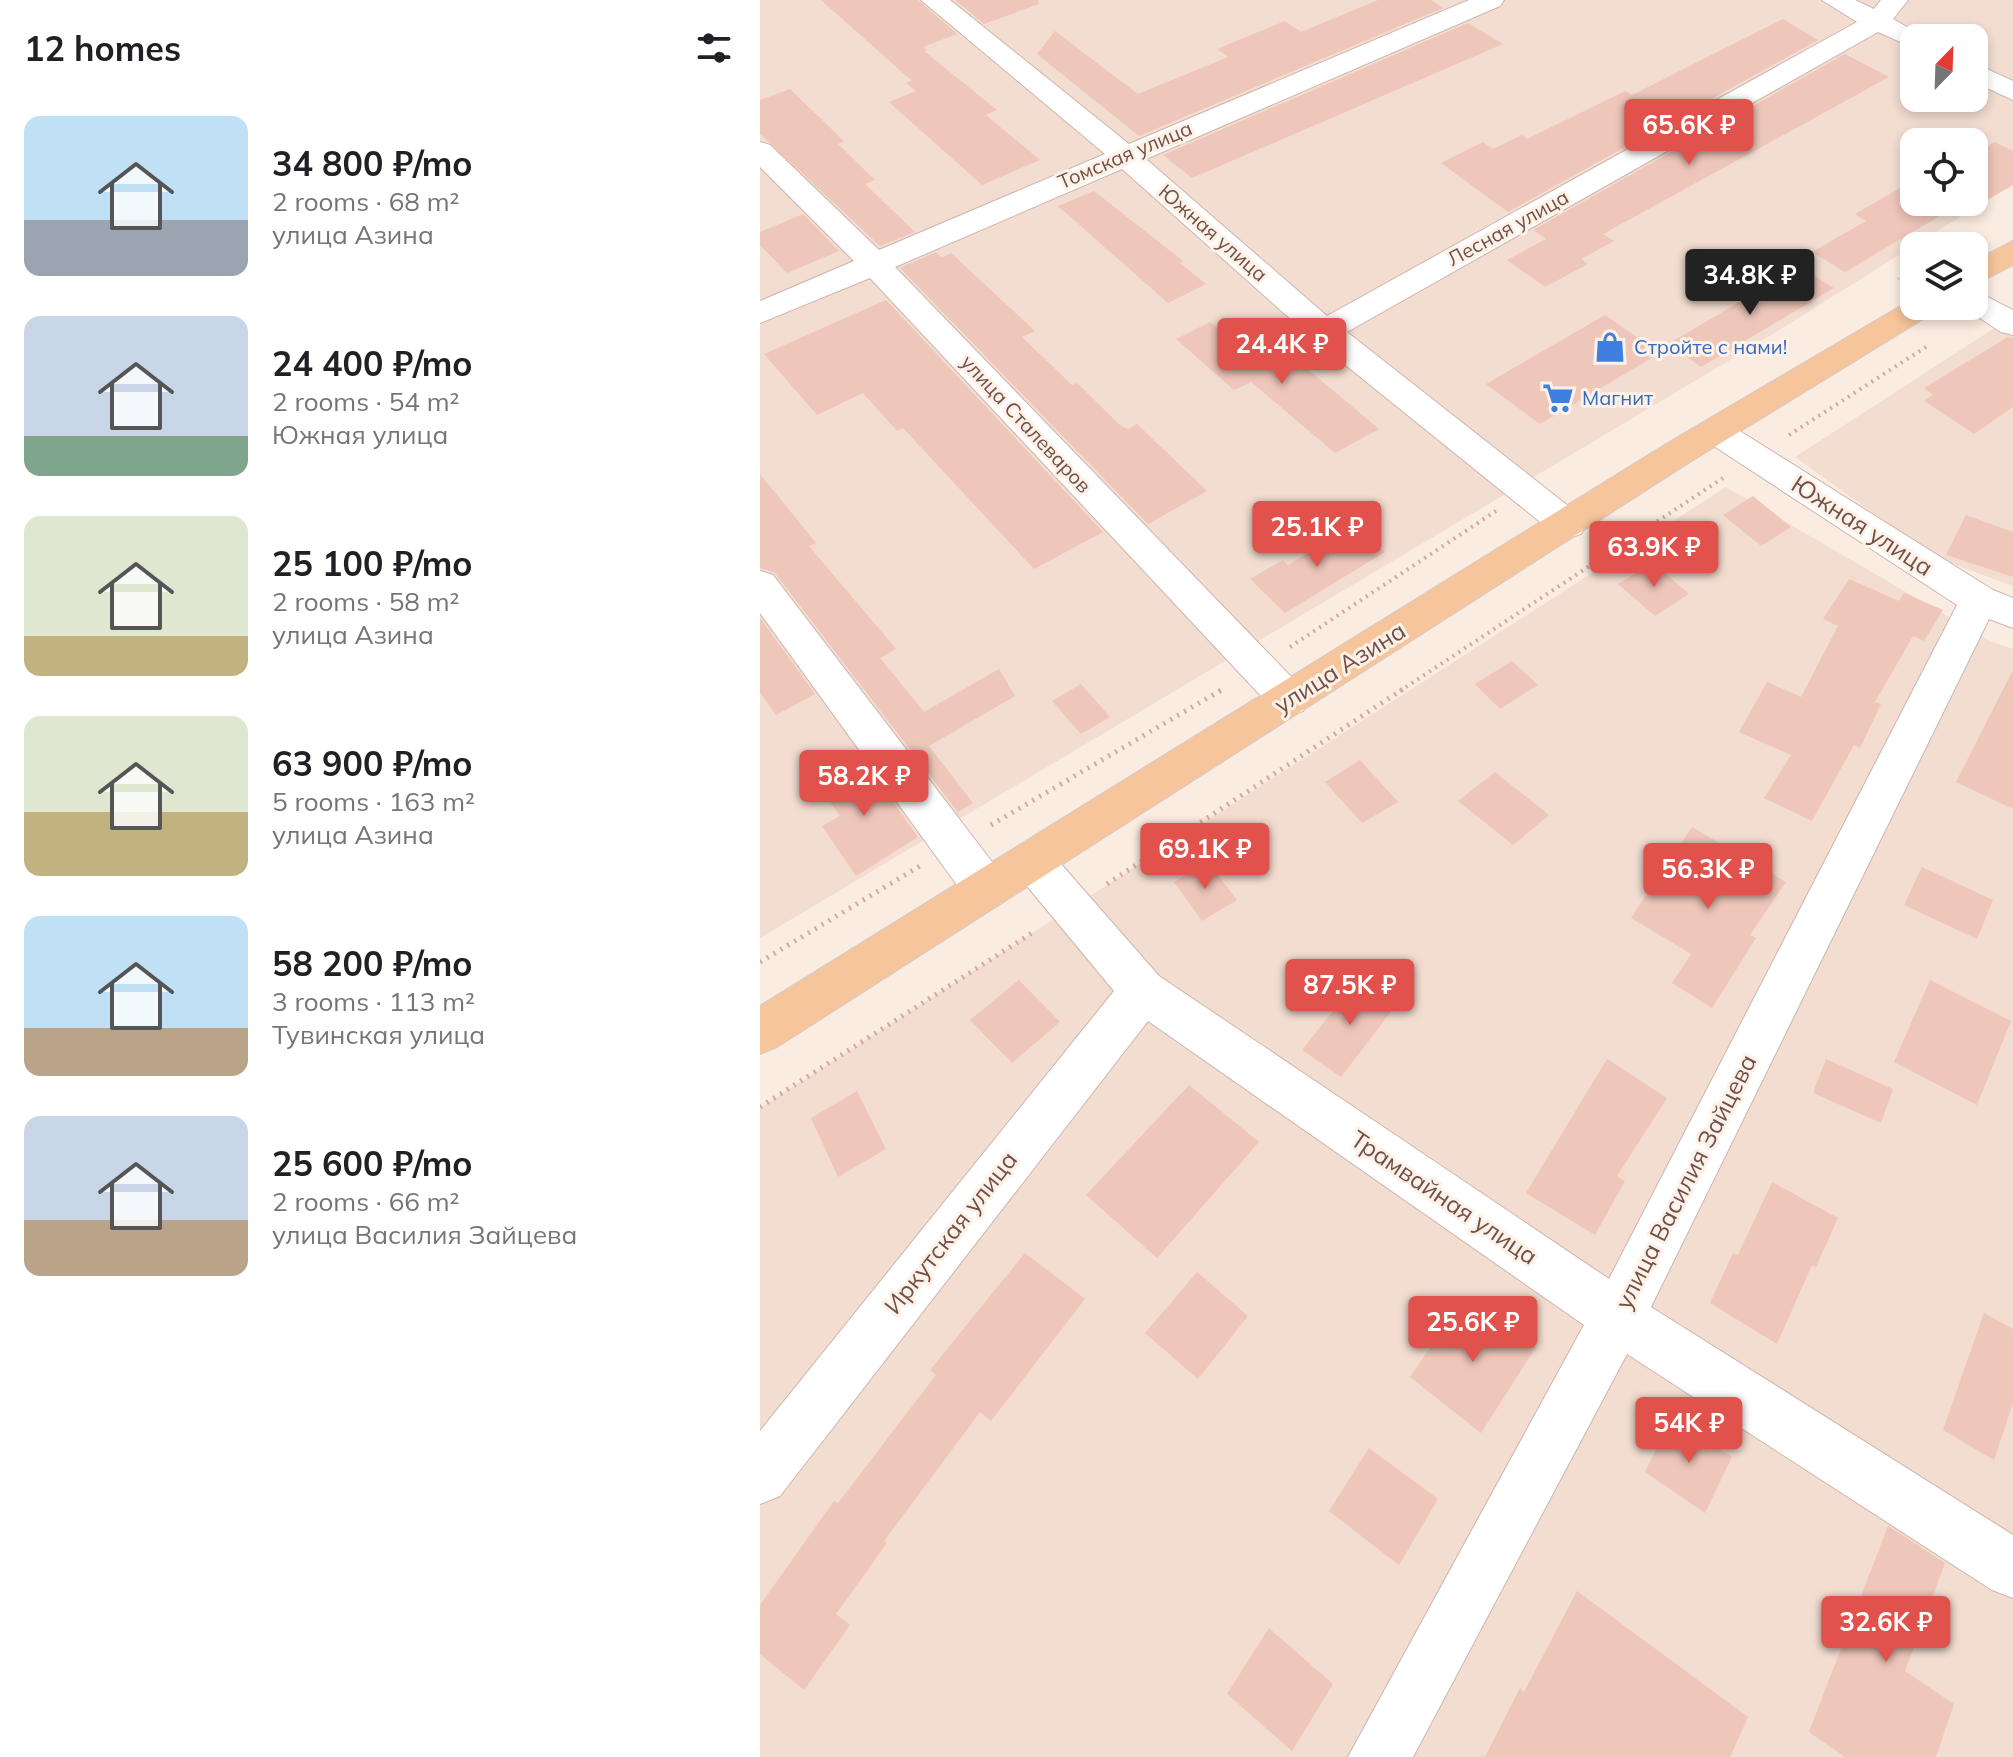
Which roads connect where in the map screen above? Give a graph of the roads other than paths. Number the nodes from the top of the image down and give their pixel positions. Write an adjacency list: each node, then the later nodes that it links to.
1 (1491, 0): 9 (street, Томская улица)
2 (1835, 0): 4 (street)
3 (951, 3): 9 (street, Южная улица)
4 (1886, 10): 5 (street); 15 (street, Лесная улица)
5 (1900, 25)
6 (1988, 79): 7 (street)
7 (2013, 92)
8 (760, 151): 11 (street, улица Сталеваров)
9 (1124, 155): 11 (street, Томская улица); 15 (street, Южная улица)
10 (2013, 251): 12 (main road)
11 (876, 265): 13 (street, Томская улица); 20 (street, улица Сталеваров)
12 (1988, 266)
13 (760, 313)
14 (1900, 319): 16 (main road, улица Азина)
15 (1324, 331): 17 (street, Южная улица)
16 (1715, 431): 17 (main road, улица Азина); 19 (street, Южная улица)
17 (1568, 525): 20 (main road, улица Азина)
18 (760, 585): 22 (street)
19 (1996, 607): 25 (street, улица Василия Зайцева)
20 (1289, 700): 21 (main road, улица Азина)
21 (1032, 861): 22 (main road, улица Азина); 23 (street, Трамвайная улица)
22 (986, 889): 24 (main road, улица Азина)
23 (1143, 991): 25 (street, Трамвайная улица); 26 (street, Иркутская улица)
24 (760, 1032)
25 (1618, 1317): 27 (street, Трамвайная улица); 28 (street, улица Василия Зайцева)
26 (760, 1476)
27 (2013, 1569)
28 (1379, 1757)

